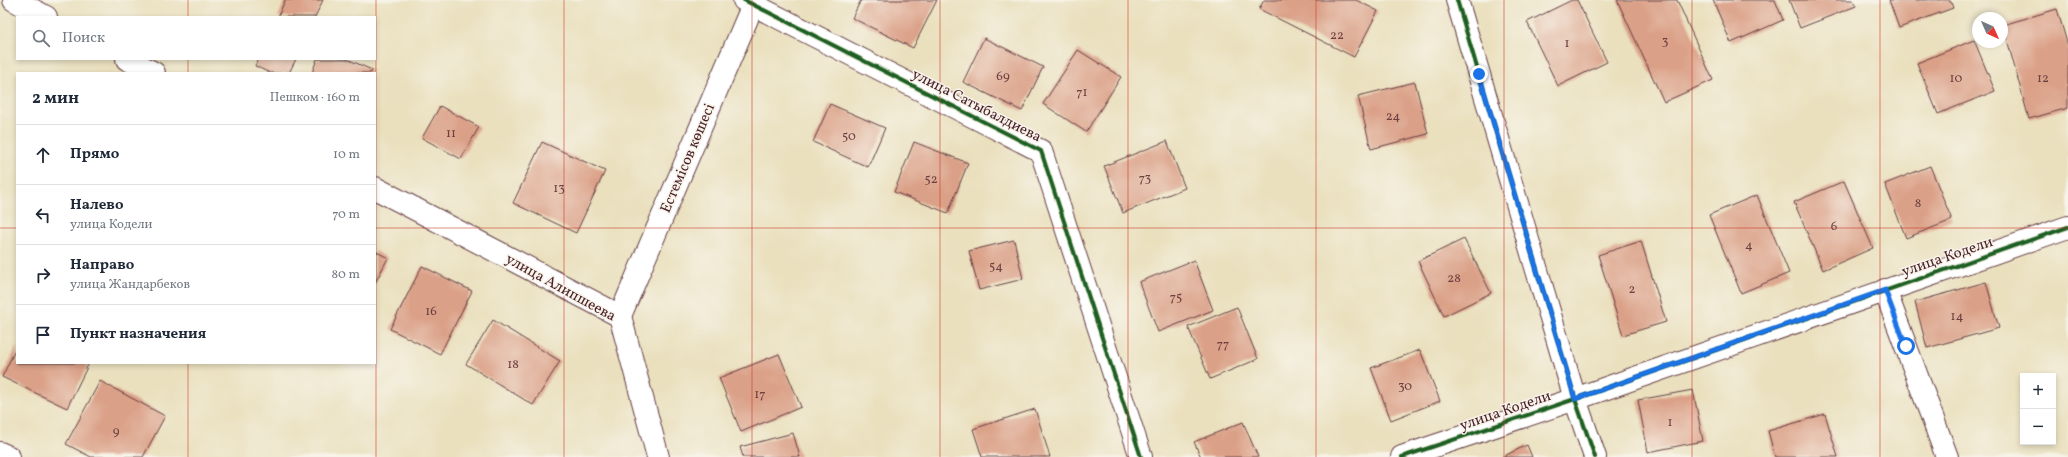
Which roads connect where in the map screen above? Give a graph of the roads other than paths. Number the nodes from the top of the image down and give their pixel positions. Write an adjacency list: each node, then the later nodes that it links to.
1 (14, 0): 4 (street)
2 (1457, 0): 11 (street)
3 (750, 1): 10 (street, Естемісов көшесі); 15 (street, улица Сатыбалдиева)
4 (44, 16)
5 (129, 60): 6 (street)
6 (152, 72)
7 (376, 189): 10 (street, улица Алипшеева)
8 (2068, 227): 9 (street, улица Кодели)
9 (1885, 290): 11 (street, улица Кодели); 18 (street)
10 (620, 316): 14 (street, улица Алипшеева)
11 (1575, 399): 16 (street, улица Кодели); 17 (street)
12 (0, 453): 13 (street)
13 (9, 457)
14 (658, 457)
15 (1141, 457)
16 (1402, 457)
17 (1595, 457)
18 (1947, 457)

